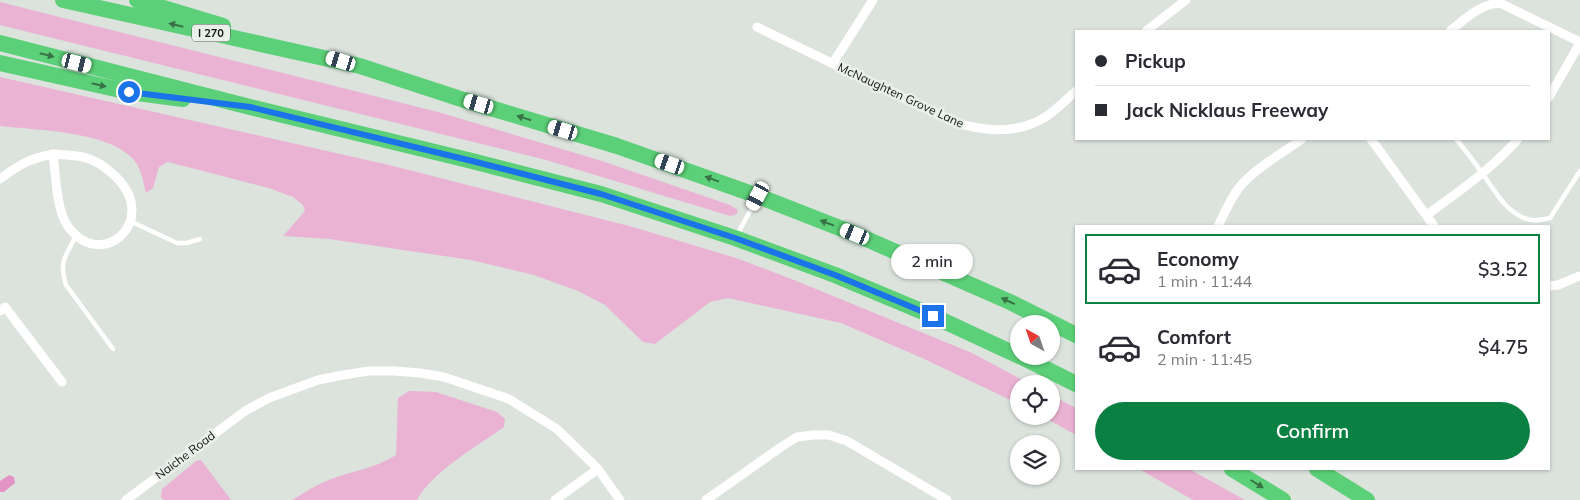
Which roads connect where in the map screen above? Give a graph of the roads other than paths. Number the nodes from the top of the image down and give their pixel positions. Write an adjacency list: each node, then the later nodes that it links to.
1 (63, 0): 12 (highway, I 270, one-way to 1)
2 (137, 0): 12 (highway)
3 (872, 0): 11 (street)
4 (1186, 0): 6 (street)
5 (757, 27): 11 (street, McNaughten Grove Lane)
6 (1147, 30)
7 (1451, 30): 8 (street)
8 (1580, 42): 14 (street)
9 (0, 43): 15 (highway, one-way to 15)
10 (0, 63): 15 (highway, one-way to 15)
11 (833, 63): 13 (street, McNaughten Grove Lane)
12 (360, 66): 24 (highway, I 270, one-way to 12)
13 (1075, 91)
14 (1550, 95)
15 (250, 107): 30 (highway)
16 (1301, 140): 27 (street)
17 (1372, 140): 25 (street)
18 (1457, 140): 22 (lane)
19 (1517, 140): 22 (street)
20 (53, 154): 23 (street); 26 (street); 29 (street)
21 (1580, 171): 22 (lane)
22 (1483, 174): 25 (street)
23 (0, 178)
24 (758, 196): 30 (lane); 35 (highway, I 270, one-way to 24)
25 (1427, 215): 28 (street)
26 (130, 221): 29 (street); 31 (lane)
27 (1218, 225)
28 (1433, 225)
29 (76, 236): 36 (lane)
30 (735, 238): 37 (highway)
31 (200, 239)
32 (1580, 276): 33 (street)
33 (1550, 286)
34 (0, 311): 39 (street)
35 (1075, 334)
36 (113, 349)
37 (1010, 352)
38 (1037, 365): 40 (highway)
39 (62, 382)
40 (1075, 384)
41 (598, 469): 44 (street, Naiche Road); 45 (street); 46 (street, Naiche Road)
42 (1234, 470): 49 (highway, one-way to 49)
43 (1319, 470): 50 (highway)
44 (126, 500)
45 (554, 500)
46 (620, 500)
47 (706, 500): 48 (street)
48 (947, 500)
49 (1283, 500)
50 (1367, 500)

